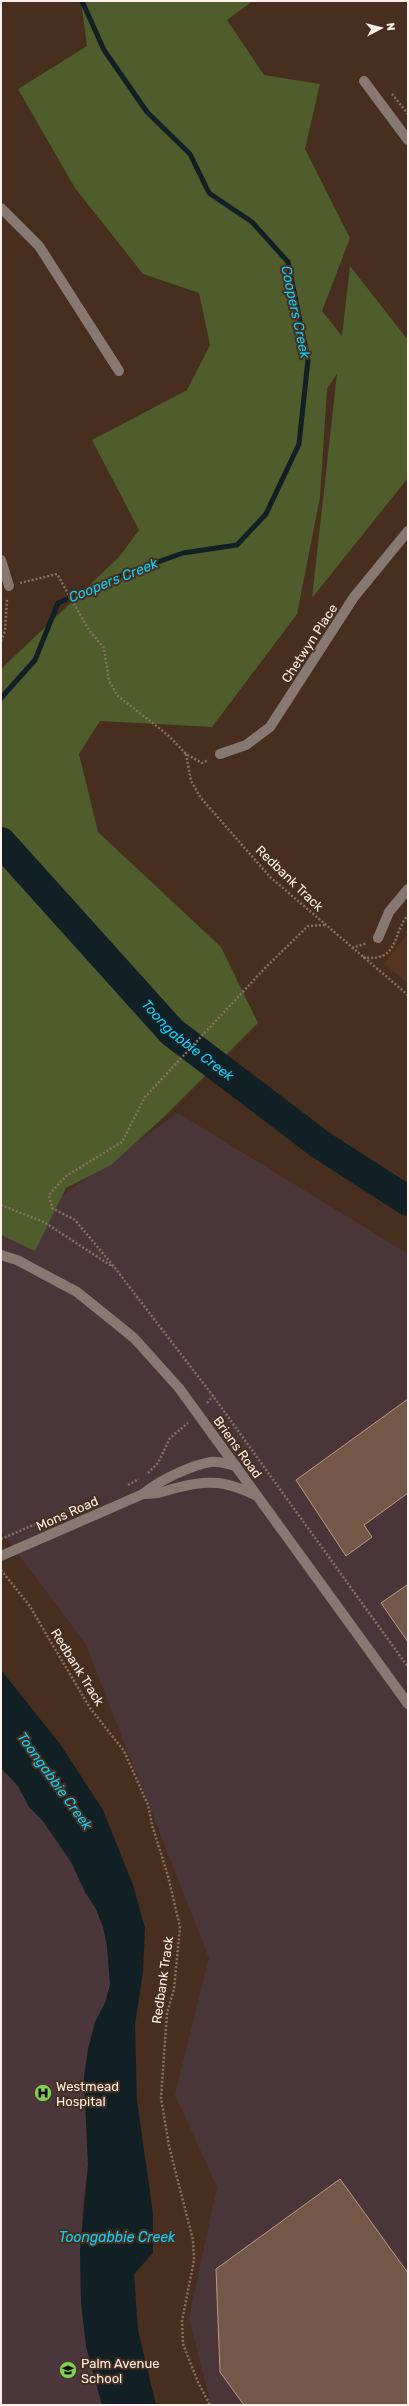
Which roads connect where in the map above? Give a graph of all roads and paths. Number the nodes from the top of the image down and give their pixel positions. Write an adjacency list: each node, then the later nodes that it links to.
1 (364, 81): 2 (street)
2 (408, 140)
3 (1, 208): 4 (street)
4 (119, 371)
5 (408, 531): 10 (street, Chetwyn Place)
6 (1, 560): 7 (street)
7 (8, 586): 8 (path); 9 (path)
8 (1, 641)
9 (186, 754): 10 (path); 12 (path, Redbank Track)
10 (220, 754)
11 (408, 889): 13 (street)
12 (325, 925): 14 (path, Redbank Track); 17 (path)
13 (378, 938)
14 (408, 995)
15 (1, 1205): 17 (path)
16 (1, 1255): 21 (street, Briens Road)
17 (115, 1268): 18 (path)
18 (213, 1396): 19 (path); 29 (path)
19 (209, 1401)
20 (186, 1424): 22 (path)
21 (236, 1466): 23 (street, Mons Road); 24 (street, Briens Road)
22 (124, 1486)
23 (143, 1494): 24 (street, Mons Road); 27 (street, Mons Road)
24 (259, 1497): 30 (street, Briens Road)
25 (80, 1505): 26 (path)
26 (1, 1539)
27 (1, 1556)
28 (1, 1570): 31 (path, Redbank Track)
29 (408, 1667)
30 (408, 1704)
31 (210, 2405)

